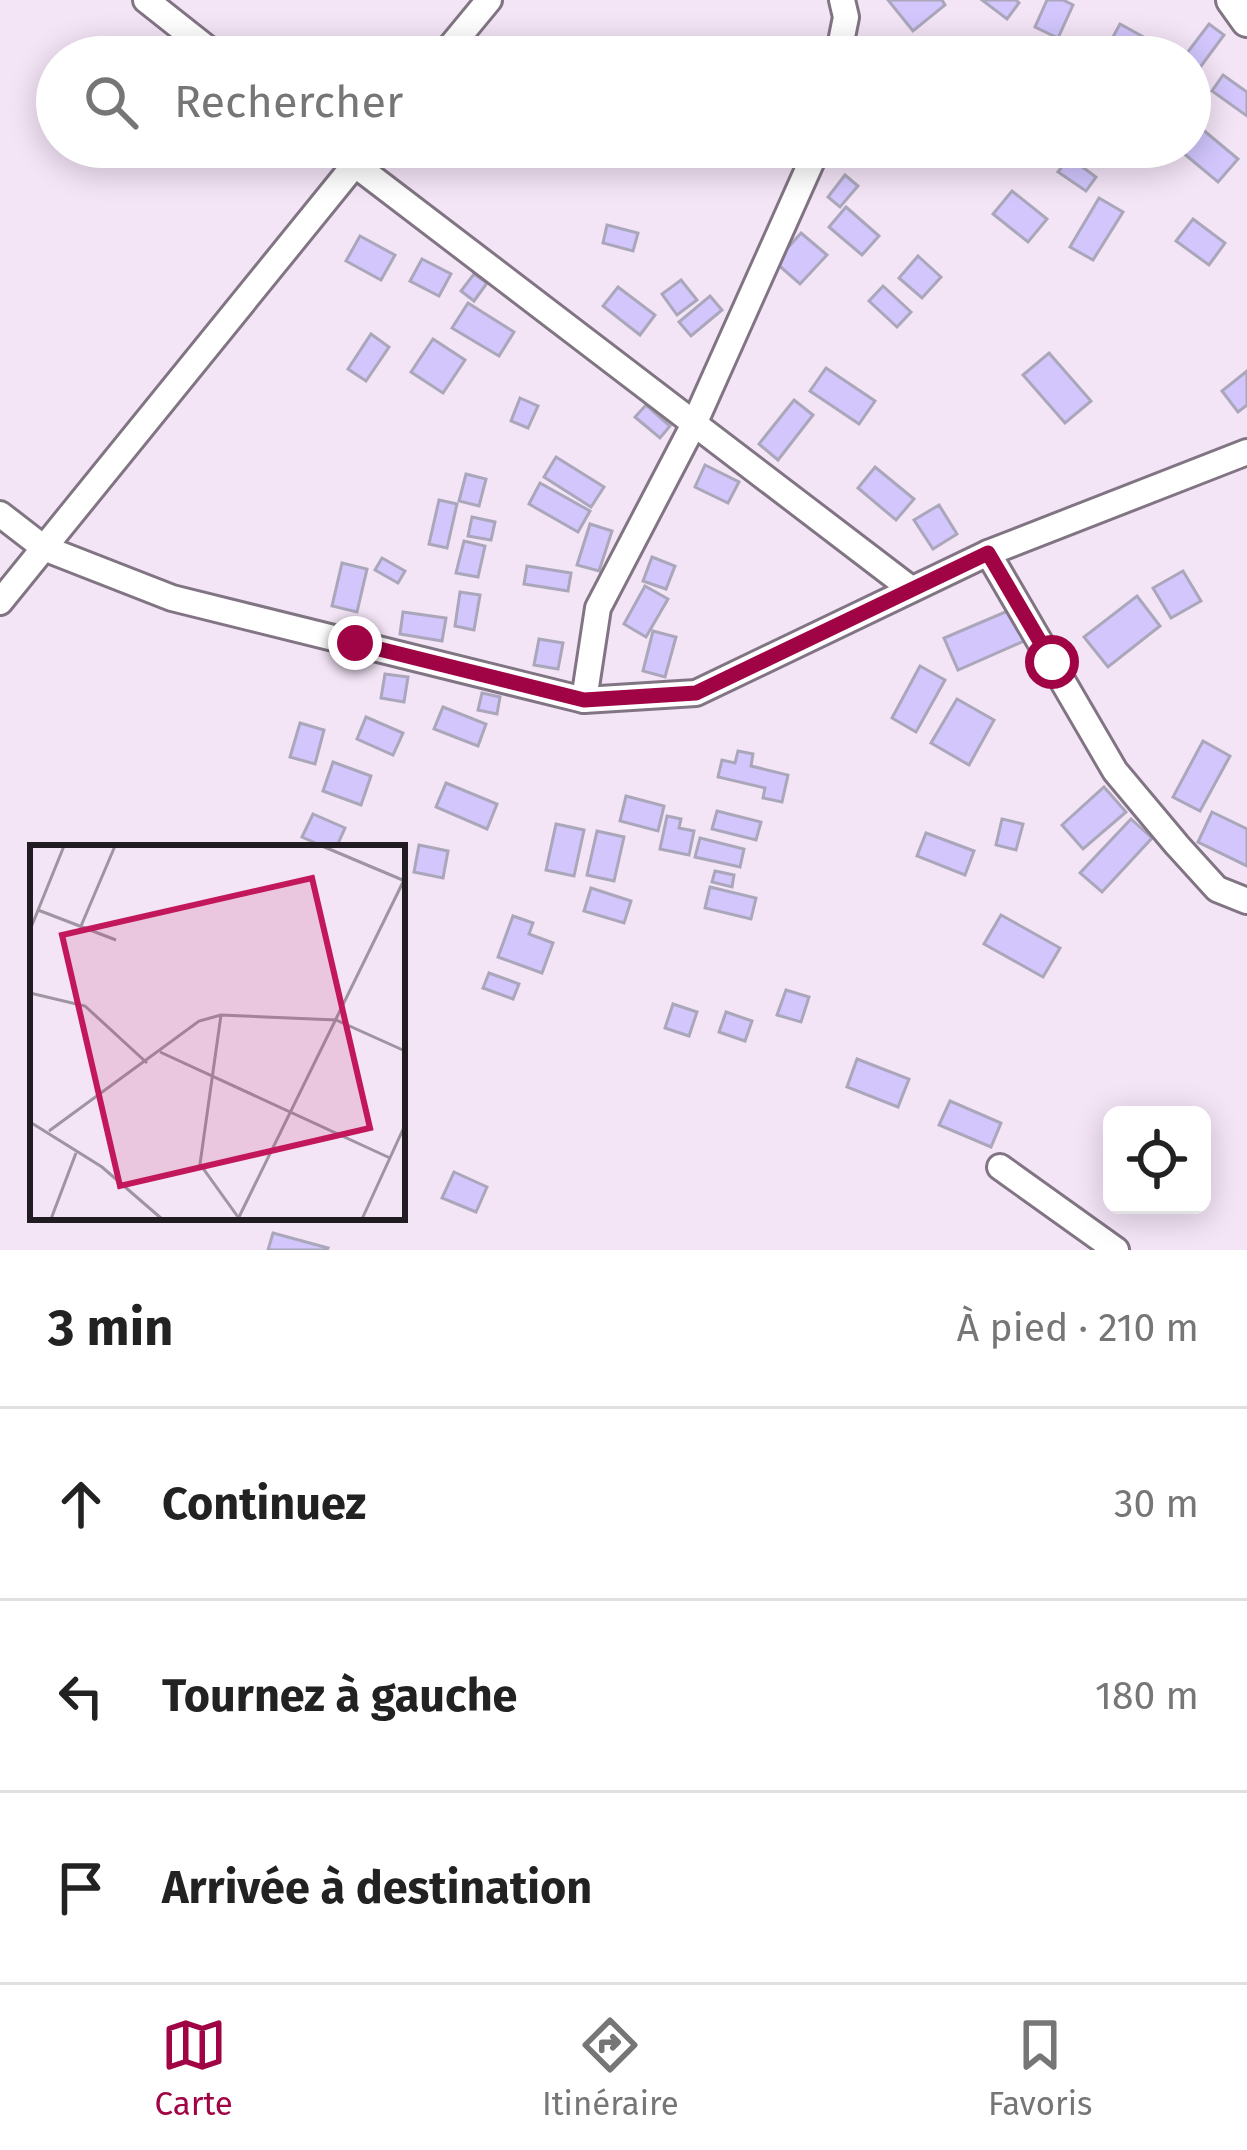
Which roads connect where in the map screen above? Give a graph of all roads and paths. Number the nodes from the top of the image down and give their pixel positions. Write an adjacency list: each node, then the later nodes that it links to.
1 (146, 0): 6 (street)
2 (489, 0): 7 (street)
3 (842, 0): 8 (street)
4 (1232, 0): 5 (main road)
5 (1247, 21)
6 (191, 36)
7 (459, 36)
8 (842, 36)
9 (352, 168): 15 (street)
10 (377, 168): 12 (street)
11 (809, 168): 12 (street)
12 (694, 424): 17 (street); 19 (street)
13 (1247, 452): 16 (street)
14 (0, 514): 15 (street)
15 (44, 548): 18 (street); 19 (street)
16 (988, 553): 17 (street); 20 (street)
17 (911, 590): 19 (street)
18 (0, 602)
19 (584, 700)
20 (1247, 901)
21 (1000, 1167): 22 (street)
22 (1116, 1250)

